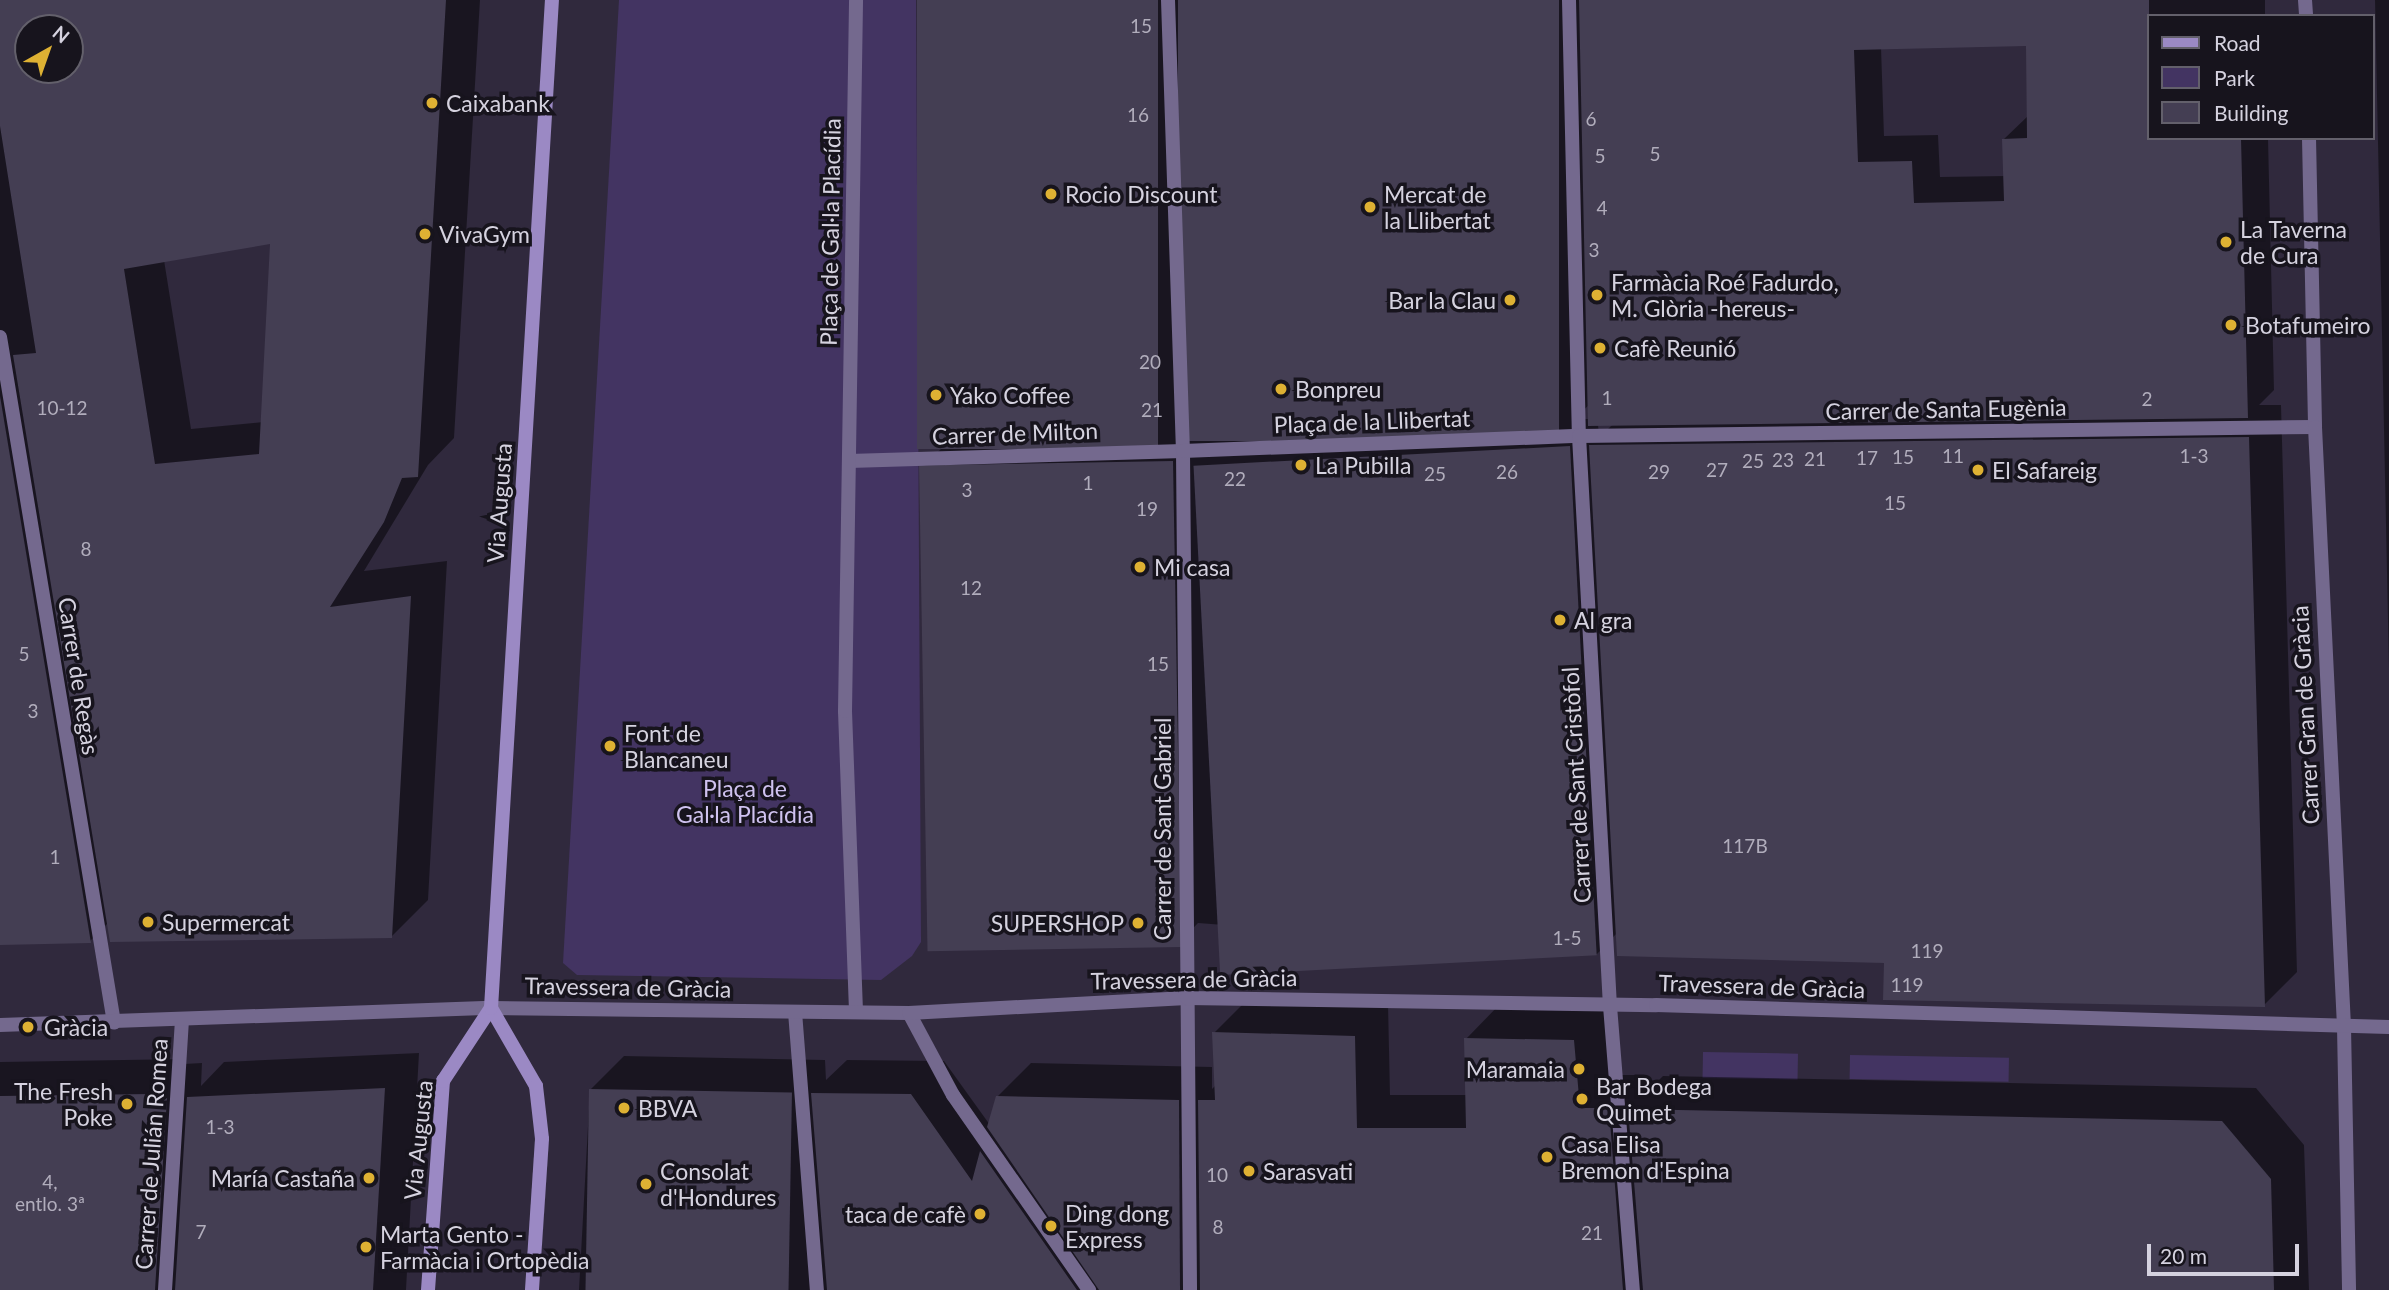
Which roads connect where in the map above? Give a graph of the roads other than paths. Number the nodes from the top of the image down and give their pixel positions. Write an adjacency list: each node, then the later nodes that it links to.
1 (552, 0): 13 (main road, Via Augusta)
2 (856, 0): 10 (street, Plaça de Gal·la Placídia)
3 (1168, 0): 9 (street)
4 (1569, 0): 8 (street)
5 (2309, 140): 7 (street, Carrer Gran de Gràcia)
6 (0, 337): 18 (street, Carrer de Regàs)
7 (2315, 426): 8 (street, Carrer de Santa Eugènia); 20 (street, Carrer Gran de Gràcia)
8 (1579, 436): 9 (street, Plaça de la Llibertat); 12 (street, Carrer de Sant Cristòfol)
9 (1183, 451): 10 (street, Carrer de Milton); 11 (street, Carrer de Sant Gabriel)
10 (849, 461): 14 (street, Plaça de Gal·la Placídia)
11 (1186, 998): 12 (street, Travessera de Gràcia); 16 (street, Travessera de Gràcia); 27 (street, Carrer de Sant Gabriel)
12 (1610, 1006): 20 (street, Travessera de Gràcia); 28 (street, Carrer de Sant Cristòfol)
13 (491, 1008): 15 (street, Travessera de Gràcia); 17 (street, Travessera de Gràcia); 23 (main road, Via Augusta); 24 (main road)
14 (856, 1011): 15 (street, Travessera de Gràcia); 16 (street, Travessera de Gràcia)
15 (795, 1012): 25 (street)
16 (909, 1013): 26 (street)
17 (182, 1021): 18 (street, Travessera de Gràcia); 22 (street, Carrer de Julián Romea)
18 (114, 1023): 19 (street, Travessera de Gràcia)
19 (0, 1025)
20 (2344, 1027): 21 (street, Travessera de Gràcia); 29 (street, Carrer Gran de Gràcia)
21 (2389, 1027)
22 (165, 1290)
23 (428, 1290)
24 (532, 1290)
25 (817, 1290)
26 (1088, 1290)
27 (1190, 1290)
28 (1633, 1290)
29 (2349, 1290)

